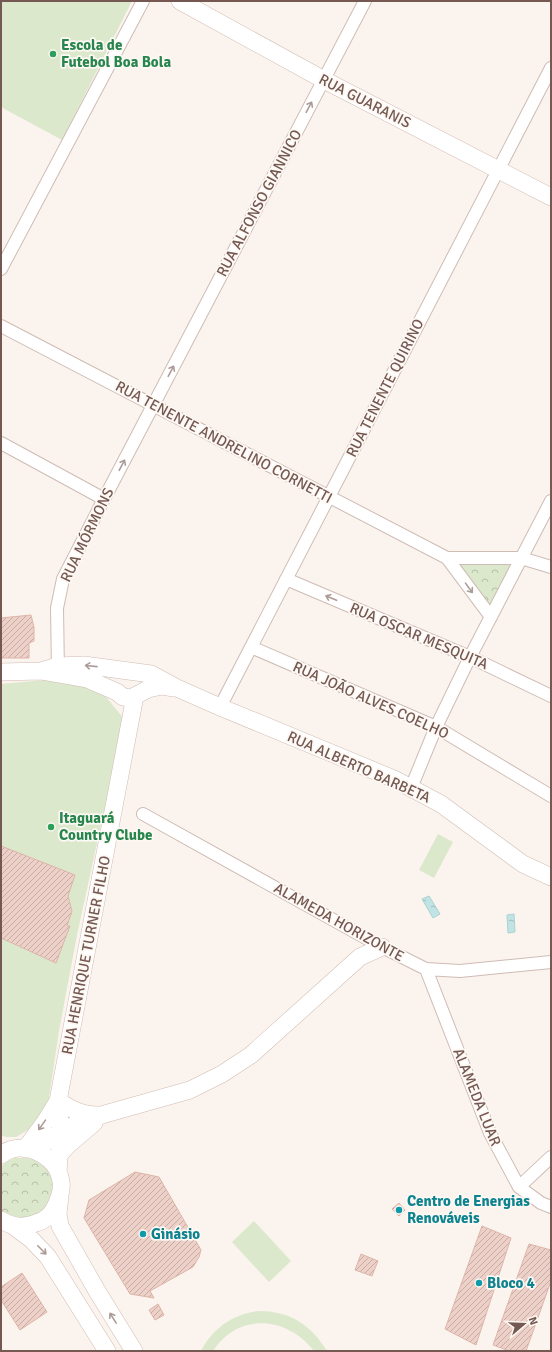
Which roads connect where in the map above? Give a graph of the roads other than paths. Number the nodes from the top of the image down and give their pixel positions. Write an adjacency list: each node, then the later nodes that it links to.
1 (143, 1): 8 (street)
2 (180, 1): 5 (main road, RUA GUARANIS)
3 (365, 1): 5 (street, RUA ALFONSO GIANNICO)
4 (551, 68): 6 (street, RUA TENENTE QUIRINO)
5 (324, 80): 6 (main road, RUA GUARANIS); 10 (street, RUA ALFONSO GIANNICO, one-way to 5)
6 (498, 170): 7 (main road, RUA GUARANIS); 12 (street, RUA TENENTE QUIRINO)
7 (551, 197)
8 (1, 269)
9 (1, 326): 10 (street, RUA TENENTE ANDRELINO CORNETTI)
10 (153, 405): 12 (street, RUA TENENTE ANDRELINO CORNETTI); 13 (street, RUA MÓRMONS, one-way to 10)
11 (3, 448): 13 (street)
12 (329, 497): 15 (street, RUA TENENTE ANDRELINO CORNETTI); 18 (street, RUA TENENTE QUIRINO)
13 (104, 500): 22 (street, RUA MÓRMONS)
14 (551, 500): 16 (street)
15 (447, 558): 16 (street); 19 (street, one-way to 19)
16 (522, 558): 17 (street); 19 (street)
17 (551, 567)
18 (286, 579): 20 (street, RUA TENENTE QUIRINO); 21 (street, RUA OSCAR MESQUITA, one-way to 18)
19 (491, 618): 21 (street)
20 (251, 647): 29 (street, RUA TENENTE QUIRINO); 30 (street, RUA JOÃO ALVES COELHO)
21 (470, 658): 28 (street, RUA OSCAR MESQUITA); 30 (street)
22 (52, 671): 23 (main road, one-way to 22); 24 (main road); 26 (main road)
23 (129, 671): 25 (main road); 26 (main road); 27 (main road)
24 (1, 672)
25 (176, 688): 27 (main road); 29 (main road, RUA ALBERTO BARBETA)
26 (117, 693): 27 (main road); 31 (main road)
27 (135, 696): 31 (main road, RUA HENRIQUE TURNER FILHO)
28 (551, 696)
29 (220, 707): 32 (main road, RUA ALBERTO BARBETA)
30 (436, 727): 32 (street); 33 (street, RUA JOÃO ALVES COELHO)
31 (126, 739): 39 (main road, RUA HENRIQUE TURNER FILHO)
32 (411, 788): 35 (main road, RUA ALBERTO BARBETA)
33 (551, 796)
34 (143, 814): 36 (street, ALAMEDA HORIZONTE)
35 (551, 878)
36 (382, 947): 38 (street, ALAMEDA HORIZONTE); 40 (main road)
37 (551, 962): 38 (street, ALAMEDA HORIZONTE)
38 (426, 969): 47 (street, ALAMEDA LUAR)
39 (58, 1101): 40 (main road); 41 (main road, RUA HENRIQUE TURNER FILHO); 43 (main road, RUA HENRIQUE TURNER FILHO, one-way to 43)
40 (105, 1114): 41 (main road); 46 (main road)
41 (61, 1132): 43 (main road); 46 (main road, RUA HENRIQUE TURNER FILHO)
42 (1, 1145): 43 (main road)
43 (26, 1149): 44 (main road); 46 (main road)
44 (1, 1155)
45 (551, 1157): 47 (street)
46 (58, 1163): 48 (main road, RUA HENRIQUE TURNER FILHO)
47 (519, 1187): 49 (street, ALAMEDA LUAR)
48 (60, 1196): 50 (main road); 52 (main road, RUA HENRIQUE TURNER FILHO, one-way to 48)
49 (551, 1207)
50 (6, 1225): 51 (main road, one-way to 51)
51 (107, 1351)
52 (134, 1351)

